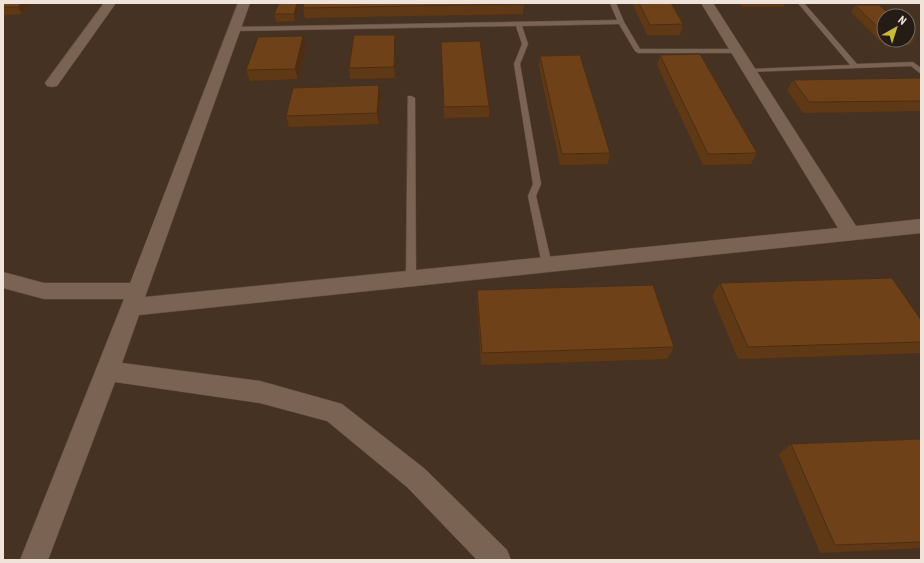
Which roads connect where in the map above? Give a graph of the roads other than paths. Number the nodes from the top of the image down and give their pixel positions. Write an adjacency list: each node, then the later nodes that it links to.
1 (110, 3): 13 (street)
2 (244, 3): 8 (street)
3 (613, 3): 6 (lane)
4 (707, 3): 9 (street)
5 (802, 3): 10 (lane)
6 (621, 22): 7 (lane); 9 (lane)
7 (518, 24): 8 (lane); 17 (lane)
8 (235, 29): 20 (street)
9 (737, 51): 11 (street)
10 (855, 66): 11 (lane); 12 (lane)
11 (750, 71): 16 (street)
12 (921, 72)
13 (52, 84)
14 (411, 98): 18 (lane)
15 (921, 226): 16 (street)
16 (851, 234): 17 (street)
17 (547, 265): 18 (street)
18 (411, 279): 20 (street)
19 (3, 280): 20 (street)
20 (135, 299): 21 (street)
21 (108, 371): 22 (street); 23 (street)
22 (34, 560)
23 (497, 560)

